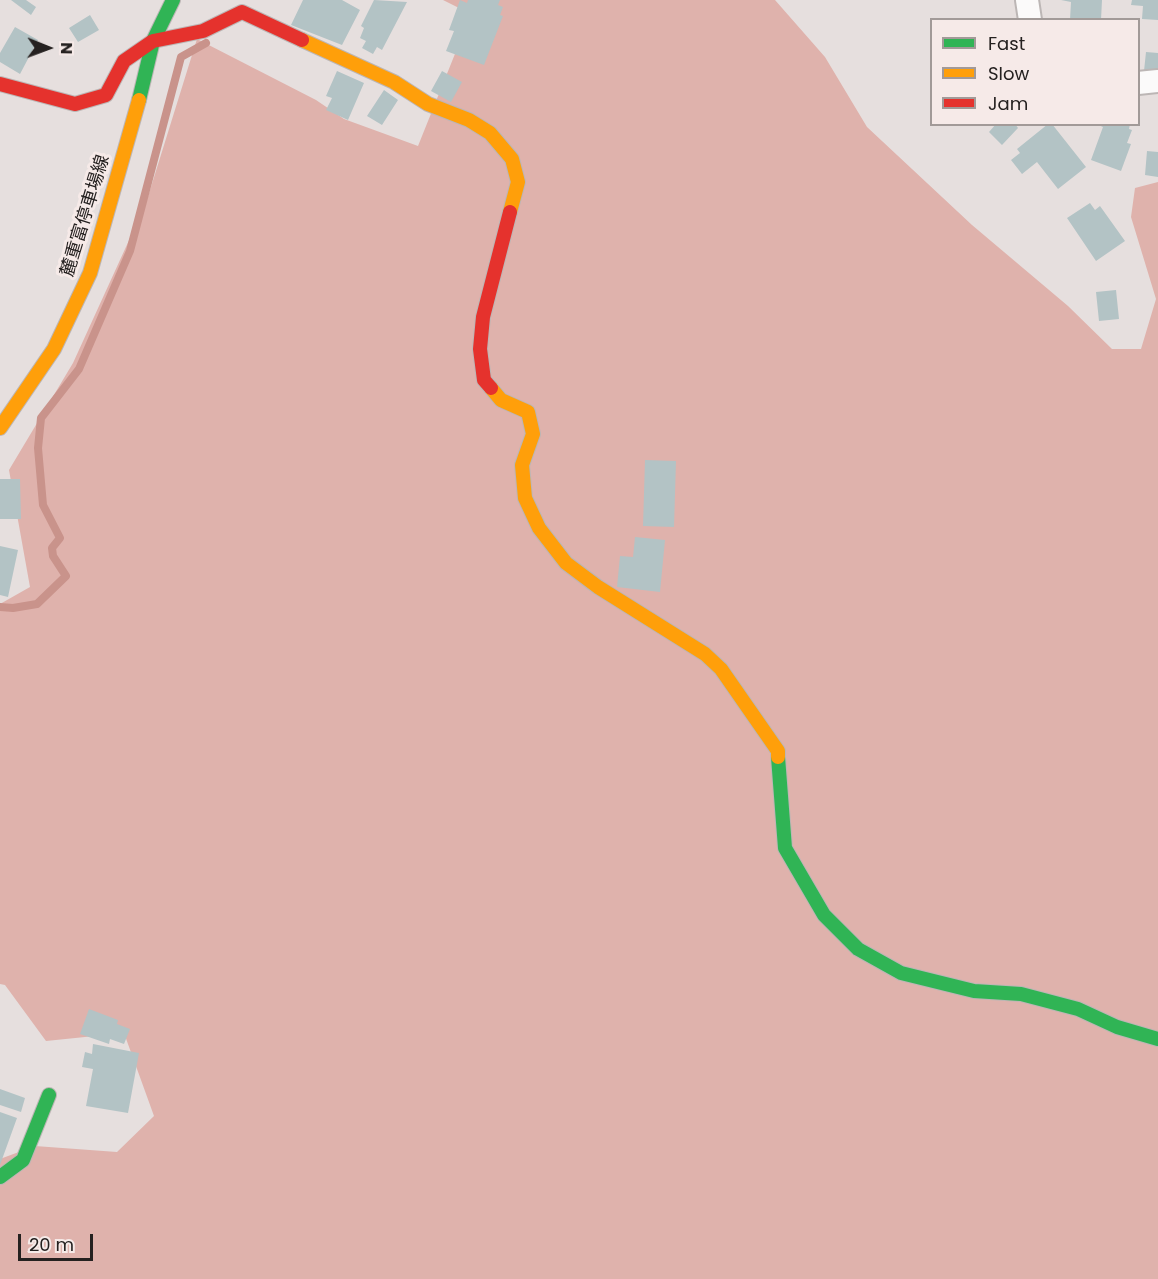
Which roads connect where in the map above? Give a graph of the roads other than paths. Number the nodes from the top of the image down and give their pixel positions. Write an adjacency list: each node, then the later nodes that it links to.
1 (173, 0): 5 (street, 麓重富停車場線)
2 (1027, 0): 4 (street)
3 (245, 6): 5 (street); 10 (street)
4 (1030, 18)
5 (153, 41): 8 (street); 9 (street, 麓重富停車場線)
6 (1158, 81): 7 (street)
7 (1140, 83)
8 (0, 84)
9 (0, 428)
10 (1158, 1039)
11 (49, 1095): 12 (street)
12 (0, 1177)

